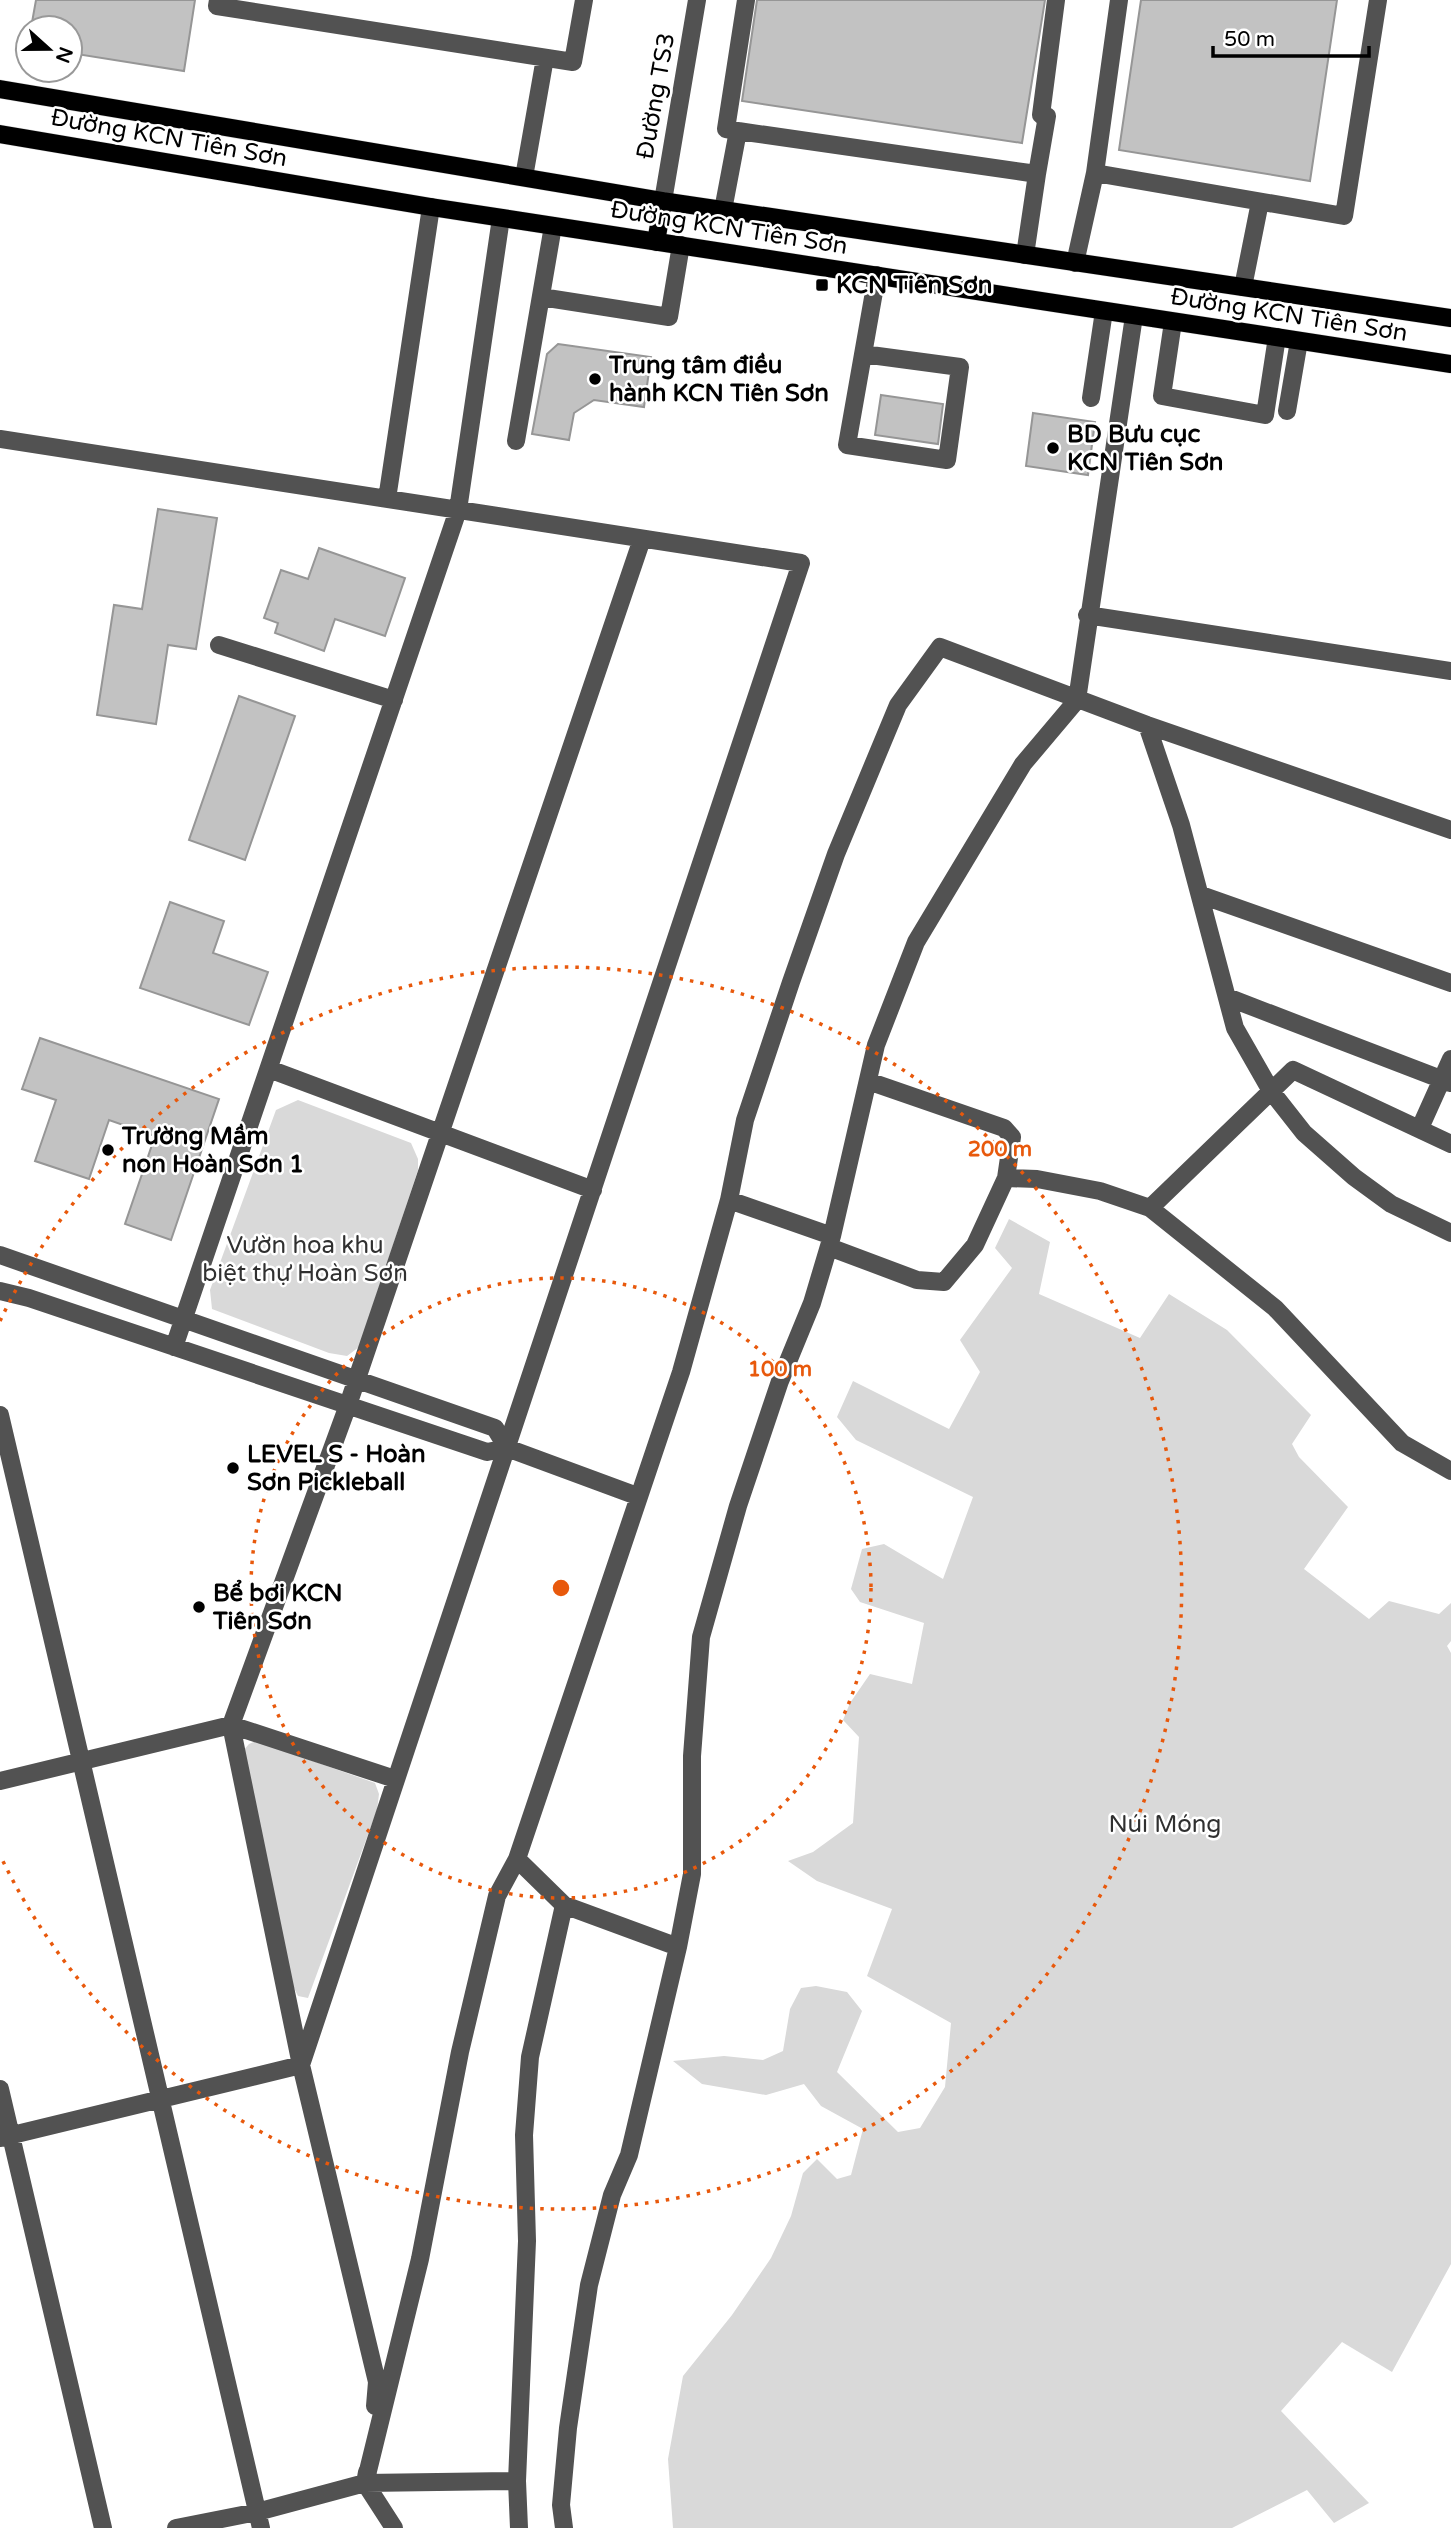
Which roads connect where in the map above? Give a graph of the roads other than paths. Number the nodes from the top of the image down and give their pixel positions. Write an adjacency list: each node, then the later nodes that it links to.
1 (218, 0): 8 (street)
2 (584, 0): 8 (street)
3 (697, 0): 15 (street, Đường TS3)
4 (746, 0): 10 (street)
5 (1056, 0): 13 (street)
6 (1119, 0): 12 (street)
7 (1378, 0): 16 (street)
8 (545, 58): 14 (street)
9 (0, 89): 14 (main road, Đường KCN Tiên Sơn)
10 (738, 131): 13 (street); 18 (street)
11 (0, 134): 17 (main road, Đường KCN Tiên Sơn)
12 (1095, 173): 16 (street); 24 (street)
13 (1037, 174): 23 (street)
14 (524, 177): 15 (main road, Đường KCN Tiên Sơn)
15 (663, 201): 18 (main road, Đường KCN Tiên Sơn); 21 (main road)
16 (1260, 202): 26 (street)
17 (431, 207): 19 (main road, Đường KCN Tiên Sơn); 40 (street)
18 (723, 210): 23 (main road, Đường KCN Tiên Sơn)
19 (501, 218): 20 (main road, Đường KCN Tiên Sơn); 41 (street)
20 (553, 226): 21 (main road, Đường KCN Tiên Sơn); 27 (street)
21 (656, 242): 22 (main road, Đường KCN Tiên Sơn)
22 (681, 246): 25 (main road, Đường KCN Tiên Sơn); 27 (street)
23 (1025, 255): 24 (main road, Đường KCN Tiên Sơn)
24 (1075, 262): 26 (main road, Đường KCN Tiên Sơn)
25 (877, 275): 28 (main road, Đường KCN Tiên Sơn); 34 (street)
26 (1244, 287): 30 (main road, Đường KCN Tiên Sơn)
27 (541, 297): 39 (street)
28 (1104, 311): 29 (main road, Đường KCN Tiên Sơn); 36 (street)
29 (1134, 316): 31 (main road, Đường KCN Tiên Sơn); 43 (street)
30 (1451, 317)
31 (1173, 321): 32 (main road, Đường KCN Tiên Sơn); 32 (street)
32 (1277, 337): 33 (main road, Đường KCN Tiên Sơn)
33 (1299, 341): 35 (main road, Đường KCN Tiên Sơn); 37 (street)
34 (863, 354): 34 (street)
35 (1451, 364)
36 (1091, 398)
37 (1287, 411)
38 (0, 439): 40 (street)
39 (516, 441)
40 (387, 499): 41 (street)
41 (458, 510): 42 (street); 46 (street)
42 (642, 539): 59 (street); 62 (street)
43 (1087, 615): 45 (street); 47 (street)
44 (219, 645): 46 (street)
45 (1451, 671)
46 (394, 700): 54 (street)
47 (1077, 700): 48 (street); 55 (street); 63 (street)
48 (1147, 725): 49 (street); 50 (street)
49 (1451, 830)
50 (1201, 895): 51 (street); 52 (street)
51 (1451, 983)
52 (1227, 997): 56 (street); 57 (street)
53 (1451, 1059): 56 (street)
54 (269, 1069): 59 (street); 69 (street)
55 (867, 1081): 61 (street); 66 (street)
56 (1446, 1081): 58 (street)
57 (1271, 1091): 58 (street); 64 (street); 65 (street)
58 (1420, 1128): 60 (street)
59 (441, 1133): 62 (street); 71 (street)
60 (1451, 1144)
61 (1006, 1178): 64 (street); 66 (street)
62 (593, 1190): 74 (street)
63 (729, 1200): 66 (street); 76 (street)
64 (1150, 1208): 75 (street)
65 (1451, 1233)
66 (831, 1242): 83 (street)
67 (0, 1255): 69 (street)
68 (0, 1291): 70 (street)
69 (185, 1320): 70 (street); 71 (street)
70 (174, 1347): 72 (street)
71 (357, 1380): 72 (street); 74 (street)
72 (348, 1405): 74 (street); 77 (street)
73 (0, 1415): 78 (street)
74 (507, 1448): 76 (street); 79 (street)
75 (1451, 1471)
76 (637, 1496): 81 (street)
77 (231, 1725): 78 (street); 79 (street); 84 (street)
78 (82, 1761): 80 (street); 86 (street)
79 (395, 1779): 84 (street)
80 (0, 1781)
81 (517, 1859): 82 (street); 89 (street)
82 (564, 1905): 83 (street); 88 (street)
83 (678, 1947): 95 (street)
84 (301, 2065): 86 (street); 89 (street)
85 (0, 2089): 87 (street)
86 (161, 2101): 87 (street); 90 (street)
87 (6, 2137): 91 (street)
88 (517, 2481): 89 (street); 94 (street)
89 (366, 2483): 90 (street); 93 (street)
90 (259, 2520): 92 (street)
91 (103, 2528)
92 (176, 2528)
93 (394, 2528)
94 (519, 2528)
95 (564, 2528)

